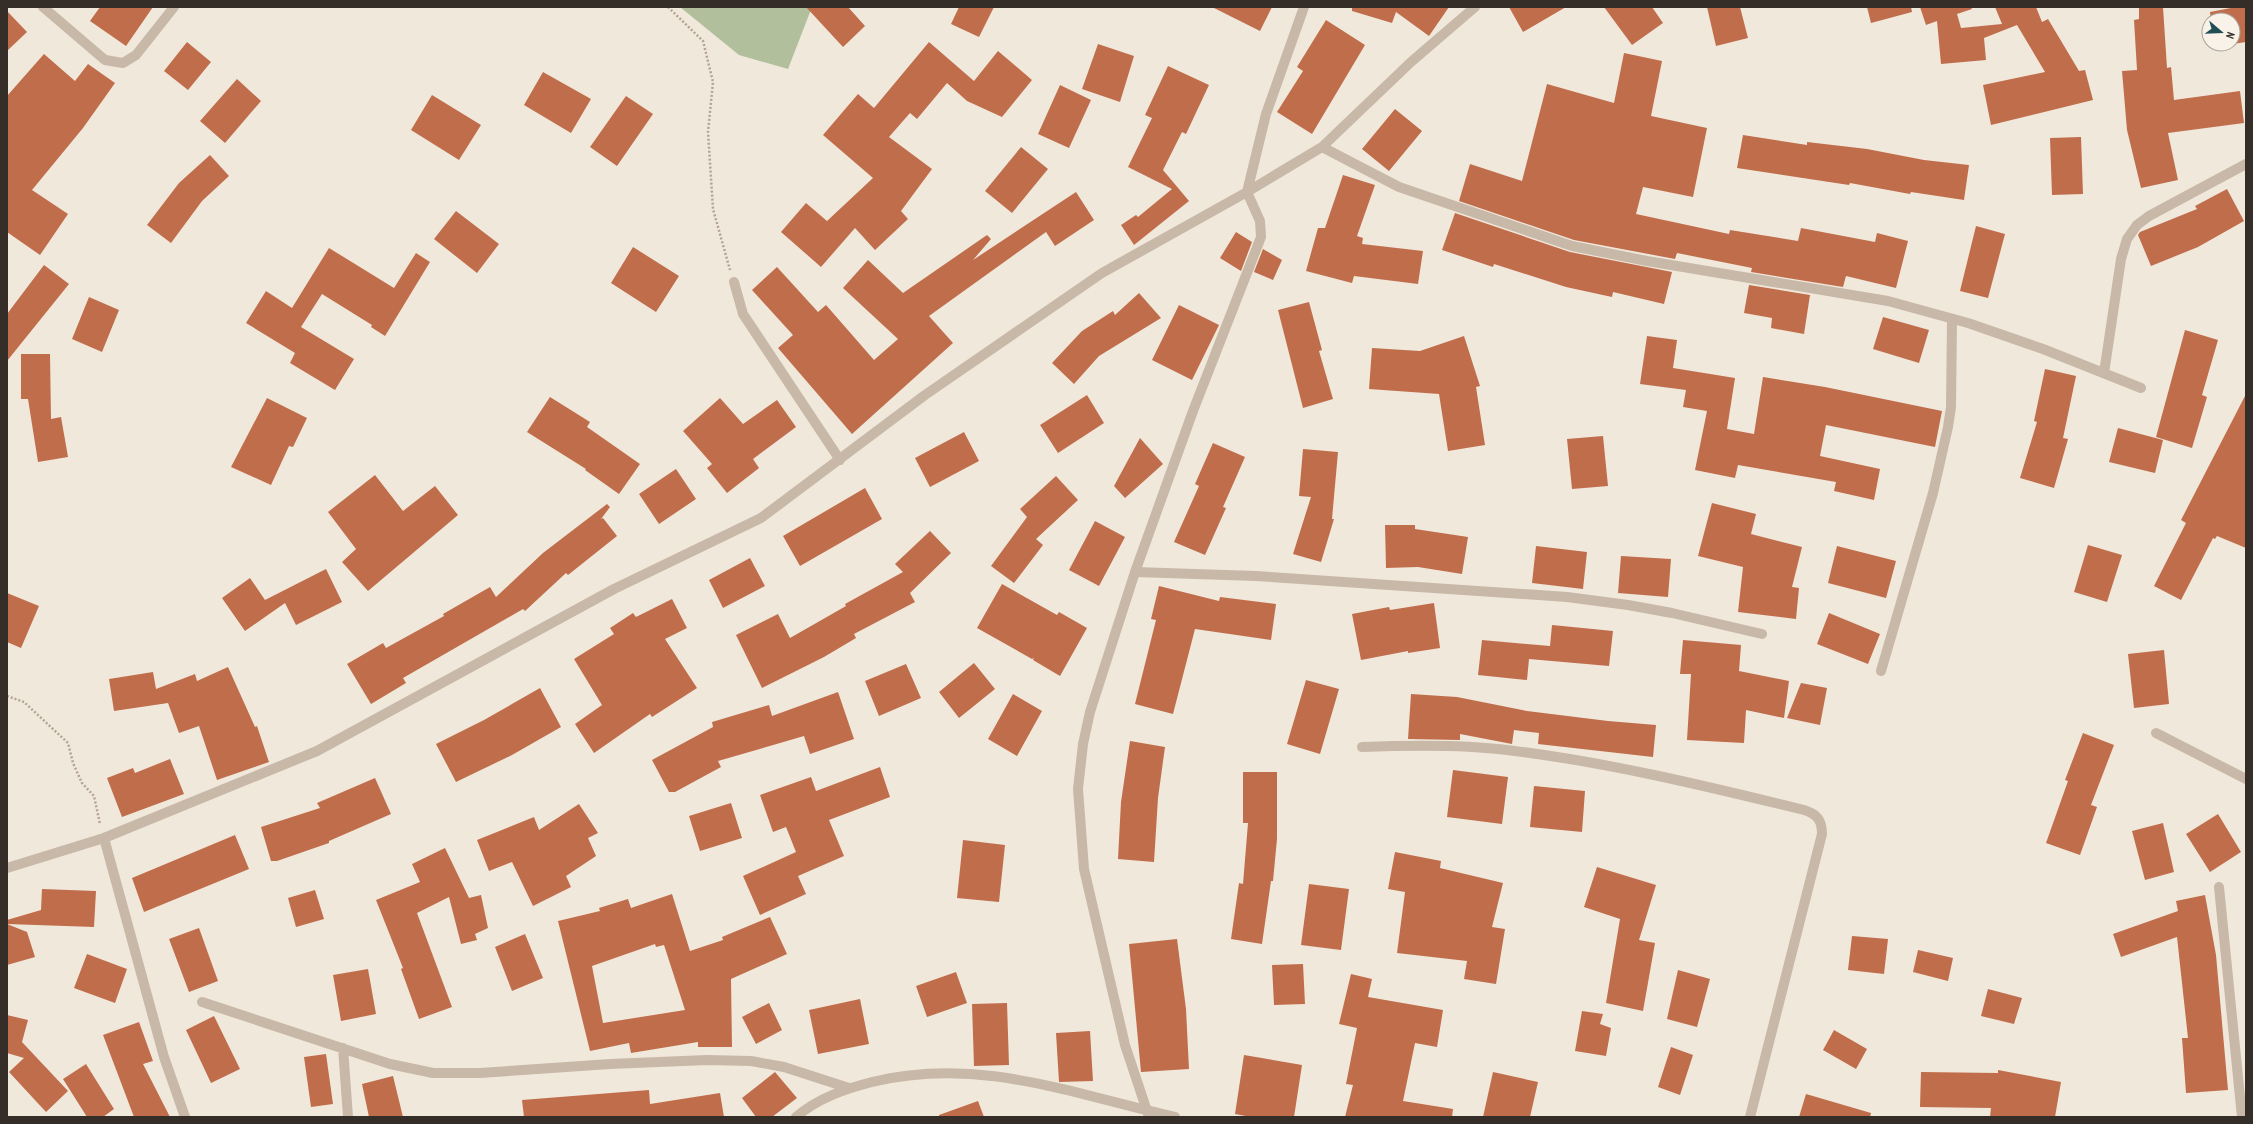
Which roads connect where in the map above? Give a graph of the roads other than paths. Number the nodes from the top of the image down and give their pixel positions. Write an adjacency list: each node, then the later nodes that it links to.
1 (44, 7): 2 (street)
2 (174, 7)
3 (1304, 7): 7 (street)
4 (1475, 7): 5 (street)
5 (1322, 147): 7 (street); 9 (street)
6 (2246, 164): 10 (street)
7 (1247, 192): 12 (street); 13 (street)
8 (734, 282): 12 (street)
9 (1952, 319): 10 (street); 15 (street)
10 (2104, 373): 11 (street)
11 (2141, 388)
12 (840, 460): 19 (street)
13 (1135, 572): 14 (street); 25 (street)
14 (1762, 634)
15 (1881, 671)
16 (2156, 733): 18 (street)
17 (1362, 747): 30 (street)
18 (2246, 779)
19 (104, 838): 20 (street); 26 (street)
20 (7, 868)
21 (2219, 887): 31 (street)
22 (202, 1002): 23 (street)
23 (343, 1048): 24 (street); 27 (street)
24 (849, 1088): 25 (street); 28 (street)
25 (1148, 1114): 29 (street)
26 (185, 1117)
27 (348, 1117)
28 (796, 1117)
29 (1175, 1117)
30 (1750, 1117)
31 (2242, 1117)

